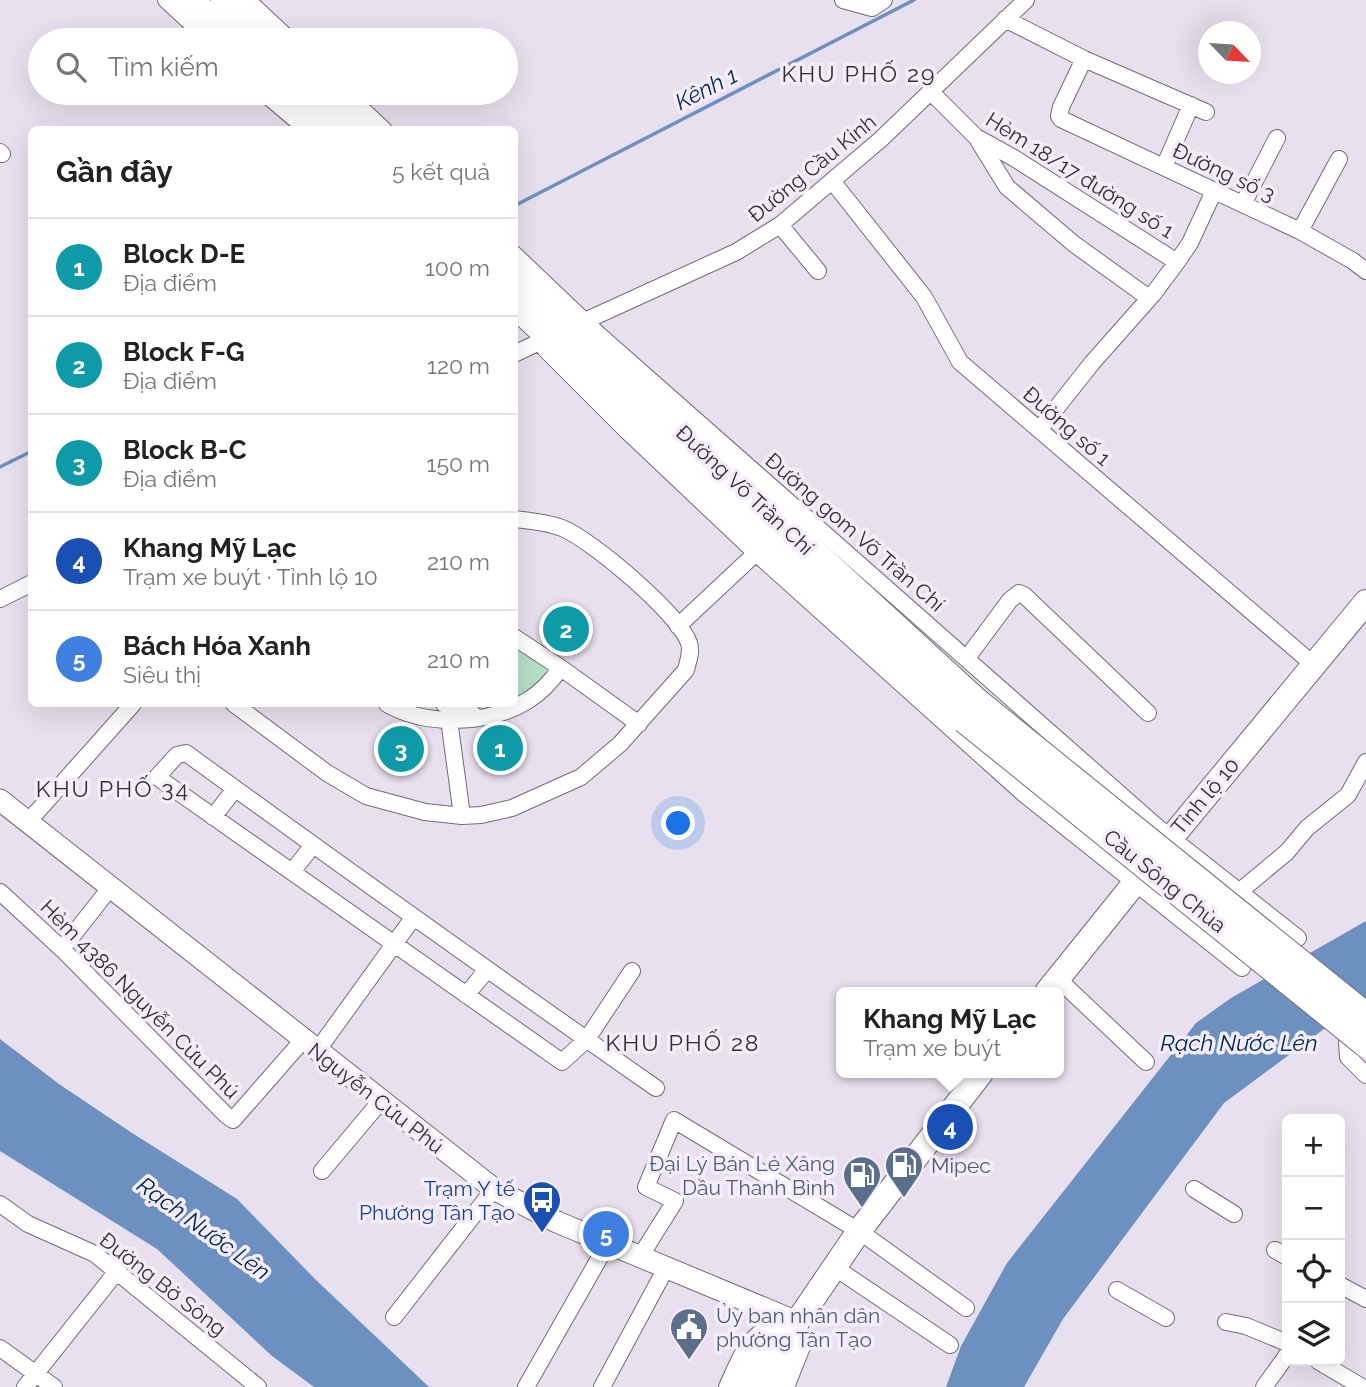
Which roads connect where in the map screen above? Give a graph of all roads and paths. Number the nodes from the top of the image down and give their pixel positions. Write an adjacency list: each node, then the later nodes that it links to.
1 (166, 0): 9 (street)
2 (189, 0): 10 (highway)
3 (225, 0): 11 (highway)
4 (247, 0): 12 (street)
5 (842, 0): 6 (street)
6 (884, 0)
7 (1026, 0): 8 (street, Đường Cầu Kinh)
8 (1005, 19): 13 (street); 14 (street, Đường Cầu Kinh)
9 (196, 28)
10 (219, 28)
11 (255, 28)
12 (277, 28)
13 (1084, 59): 19 (street); 28 (street, Đường số 3)
14 (932, 93): 25 (street, Hẻm 18/17 đường số 1); 29 (street, Đường Cầu Kinh)
15 (278, 105): 21 (street)
16 (302, 105): 22 (highway)
17 (336, 105): 23 (highway)
18 (358, 105): 24 (street)
19 (1191, 105): 20 (street); 28 (street)
20 (1206, 112)
21 (303, 126)
22 (325, 126)
23 (358, 126)
24 (380, 126)
25 (976, 137): 35 (street, Hẻm 18/17 đường số 1); 39 (street)
26 (1277, 138): 31 (street)
27 (1339, 159): 33 (street)
28 (1164, 167): 30 (street, Đường số 3)
29 (833, 182): 32 (street, Đường Cầu Kinh); 44 (street, Đường số 1)
30 (1214, 191): 31 (street, Đường số 3); 35 (street)
31 (1243, 204): 33 (street, Đường số 3)
32 (780, 225): 36 (street); 42 (street, Đường Cầu Kinh)
33 (1300, 231): 37 (street, Đường số 3)
34 (518, 261): 42 (street, Đường gom Võ Trần Chí)
35 (1177, 262): 39 (street)
36 (818, 271)
37 (1366, 271)
38 (518, 280): 42 (highway, Đường Võ Trần Chí)
39 (1149, 298): 44 (street)
40 (518, 306): 42 (highway, Đường Võ Trần Chí)
41 (518, 322): 42 (street, Đường gom Võ Trần Chí)
42 (560, 332): 43 (street, Đường Cầu Kinh); 46 (street, Đường gom Võ Trần Chí); 52 (street, Đường gom Võ Trần Chí); 61 (highway, Đường Võ Trần Chí)
43 (518, 352)
44 (1039, 430): 53 (street, Đường số 1)
45 (518, 519): 50 (street)
46 (756, 553): 50 (street); 73 (street, Đường gom Võ Trần Chí)
47 (28, 585): 48 (street)
48 (0, 599)
49 (1366, 602): 53 (main road, Tỉnh lộ 10)
50 (678, 626): 63 (street)
51 (518, 640): 54 (street)
52 (967, 659): 62 (street); 70 (street, Đường gom Võ Trần Chí)
53 (1314, 665): 70 (main road, Tỉnh lộ 10)
54 (561, 668): 55 (street); 63 (street)
55 (518, 706)
56 (130, 707): 69 (street)
57 (238, 707): 67 (street)
58 (393, 707): 60 (street)
59 (516, 707): 60 (street)
60 (447, 711): 67 (street)
61 (971, 711): 87 (highway, Cầu Sông Chùa, bridge); 89 (highway, Cầu Sông Chùa, bridge)
62 (1147, 713)
63 (639, 724): 67 (street)
64 (1366, 762): 76 (street)
65 (235, 789): 68 (street); 68 (street); 71 (street)
66 (0, 800): 69 (main road, Nguyễn Cửu Phú)
67 (462, 816)
68 (214, 817): 72 (street)
69 (27, 823): 74 (main road, Nguyễn Cửu Phú)
70 (1171, 838): 73 (main road, Tỉnh lộ 10); 76 (street, Đường gom Võ Trần Chí)
71 (313, 845): 72 (street); 77 (street)
72 (292, 872): 79 (street)
73 (1134, 883): 81 (street, Đường gom Võ Trần Chí); 84 (main road, Tỉnh lộ 10)
74 (110, 888): 80 (street); 90 (main road, Nguyễn Cửu Phú)
75 (0, 892): 80 (street, Hẻm 4386 Nguyễn Cửu Phú)
76 (1239, 892): 78 (street, Đường gom Võ Trần Chí)
77 (413, 918): 79 (street); 82 (street)
78 (1298, 938)
79 (394, 945): 85 (street); 90 (street)
80 (62, 949): 90 (street, Hẻm 4386 Nguyễn Cửu Phú)
81 (1241, 968)
82 (487, 970): 85 (street); 88 (street)
83 (632, 971): 88 (street)
84 (1053, 986)
85 (466, 995): 88 (street)
86 (1064, 995): 91 (street)
87 (1366, 1017)
88 (587, 1040): 94 (street)
89 (1357, 1043): 92 (street)
90 (310, 1045): 95 (main road, Nguyễn Cửu Phú)
91 (1146, 1062)
92 (1366, 1076)
93 (977, 1078): 101 (main road)
94 (656, 1088)
95 (380, 1102): 96 (street); 97 (main road, Nguyễn Cửu Phú)
96 (323, 1171)
97 (494, 1189): 102 (main road, Nguyễn Cửu Phú); 111 (street)
98 (1194, 1189): 100 (street)
99 (0, 1204): 106 (street, Đường Bờ Sông)
100 (1234, 1214)
101 (859, 1231): 103 (street); 104 (main road); 110 (street)
102 (608, 1243): 103 (main road, Nguyễn Cửu Phú); 125 (street)
103 (640, 1257): 105 (main road, Nguyễn Cửu Phú)
104 (834, 1267): 113 (main road); 116 (street)
105 (666, 1268): 113 (main road, Nguyễn Cửu Phú); 126 (street)
106 (118, 1270): 121 (street); 124 (street, Đường Bờ Sông)
107 (1345, 1287): 109 (street)
108 (1117, 1290): 112 (street)
109 (1365, 1295)
110 (965, 1308)
111 (394, 1317)
112 (1166, 1318)
113 (797, 1322): 117 (main road); 127 (street); 130 (street)
114 (1226, 1322): 115 (street)
115 (1282, 1341)
116 (950, 1345)
117 (774, 1347): 128 (main road); 129 (main road)
118 (0, 1348): 121 (street)
119 (1282, 1362): 131 (street)
120 (1326, 1366): 132 (street)
121 (36, 1373): 122 (street); 123 (street)
122 (24, 1387)
123 (54, 1387)
124 (258, 1387)
125 (526, 1387)
126 (602, 1387)
127 (727, 1387)
128 (745, 1387)
129 (768, 1387)
130 (786, 1387)
131 (1264, 1387)
132 (1362, 1387)

